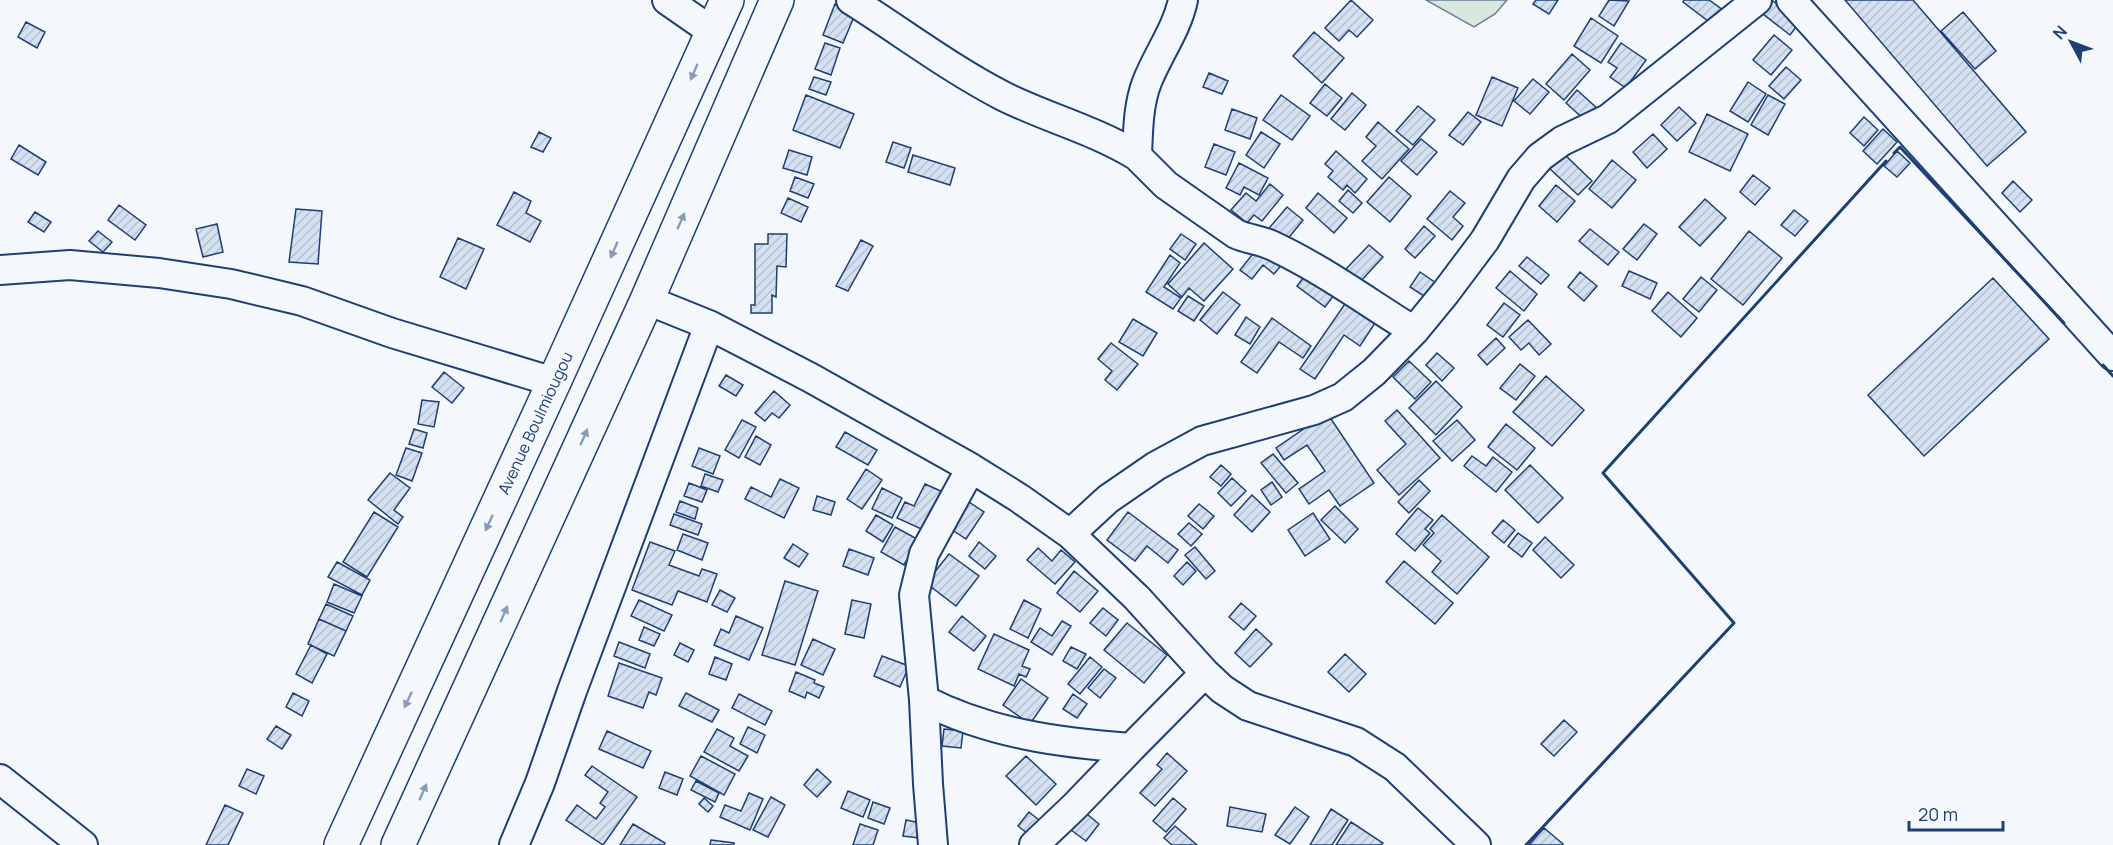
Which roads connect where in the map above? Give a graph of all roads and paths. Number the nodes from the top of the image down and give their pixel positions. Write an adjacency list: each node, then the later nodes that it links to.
1 (667, 0): 8 (street)
2 (727, 0): 8 (highway, Avenue Boulmiougou)
3 (777, 0): 11 (highway, one-way to 3)
4 (851, 0): 9 (street)
5 (1184, 0): 9 (street)
6 (1757, 0): 13 (street)
7 (1791, 0): 14 (street)
8 (712, 32): 15 (highway, Avenue Boulmiougou, one-way to 15)
9 (1137, 156): 13 (street)
10 (0, 270): 15 (street)
11 (646, 300): 12 (street); 24 (highway, one-way to 11)
12 (709, 325): 16 (street); 25 (street)
13 (1414, 331): 17 (street)
14 (2113, 356)
15 (554, 382): 23 (highway, Avenue Boulmiougou, one-way to 23)
16 (971, 468): 17 (street); 19 (street)
17 (1070, 534): 18 (street)
18 (1205, 673): 20 (street); 28 (street)
19 (924, 700): 20 (street); 26 (street)
20 (1131, 748): 27 (street)
21 (0, 779): 22 (street)
22 (83, 845)
23 (341, 845)
24 (399, 845)
25 (514, 845)
26 (933, 845)
27 (1034, 845)
28 (1476, 845)

